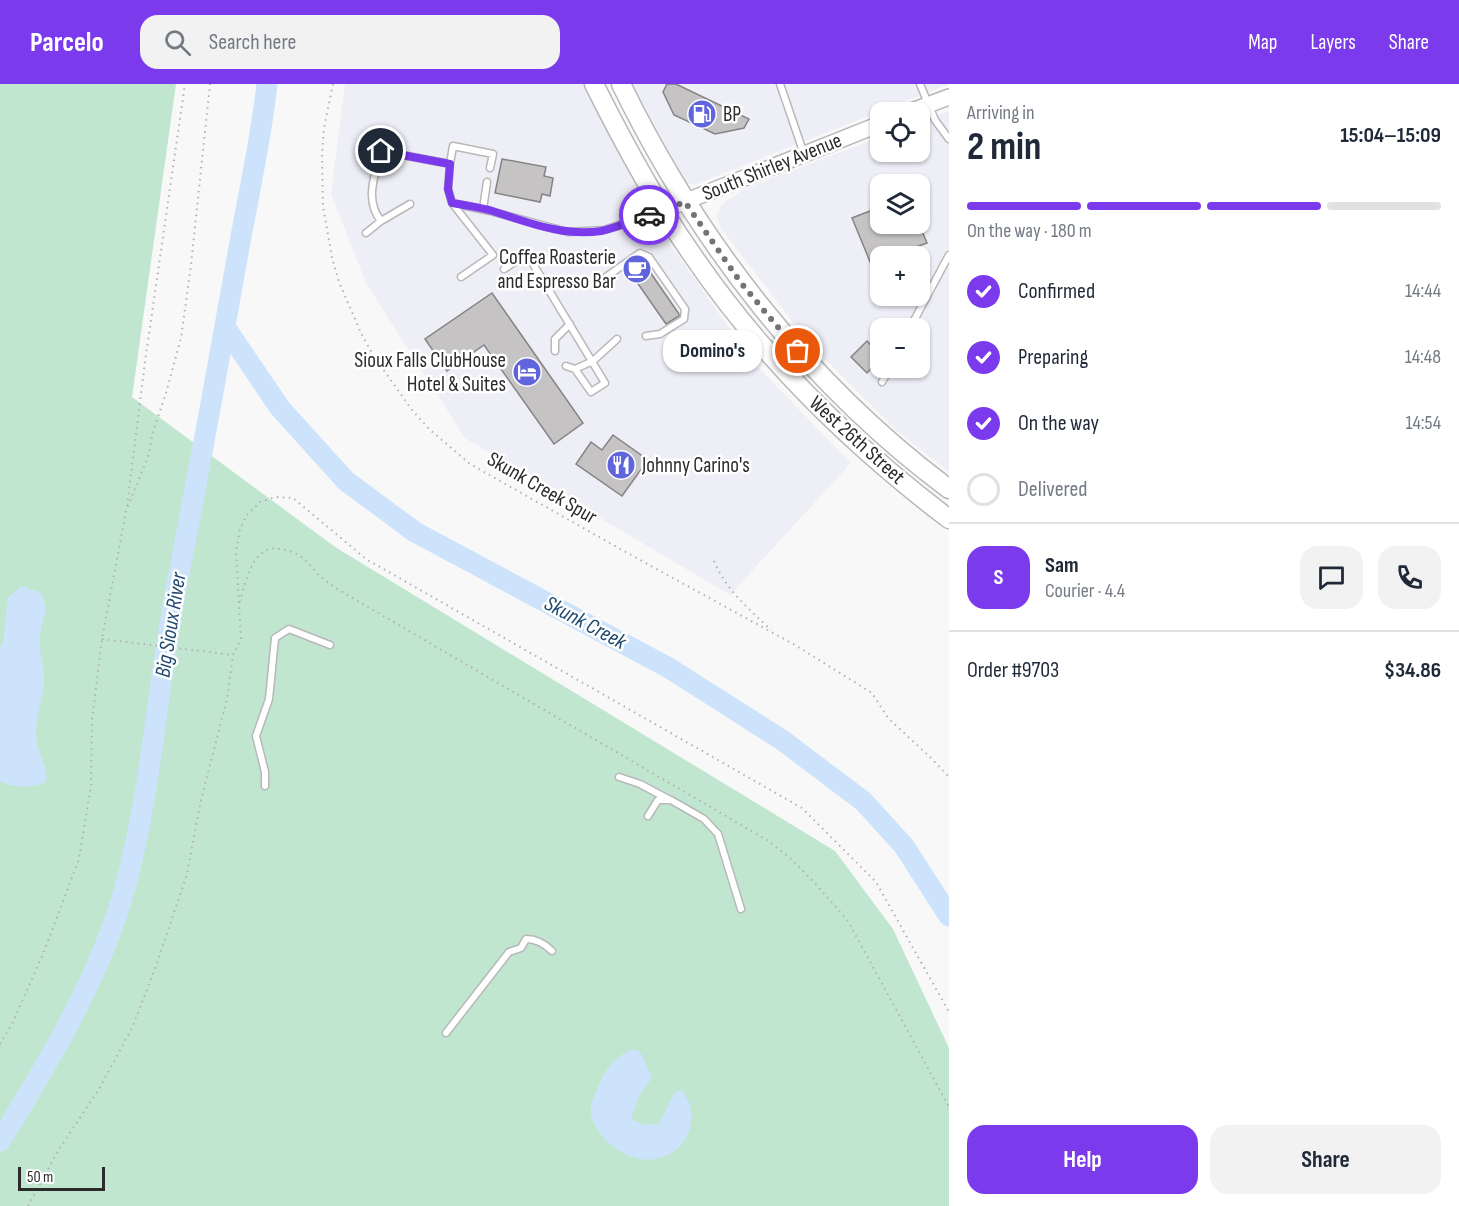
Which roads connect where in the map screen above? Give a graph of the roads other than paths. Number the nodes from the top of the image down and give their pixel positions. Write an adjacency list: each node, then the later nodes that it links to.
1 (594, 84): 19 (main road, West 26th Street)
2 (621, 84): 15 (main road, West 26th Street)
3 (780, 84): 11 (lane)
4 (920, 84): 6 (lane)
5 (949, 97): 7 (street)
6 (927, 102)
7 (930, 104)
8 (930, 109): 10 (lane)
9 (870, 128): 11 (street, South Shirley Avenue)
10 (949, 139)
11 (804, 154): 15 (street, South Shirley Avenue)
12 (450, 164): 13 (lane); 16 (lane); 20 (lane)
13 (490, 168)
14 (488, 182): 18 (lane)
15 (685, 202): 19 (street, South Shirley Avenue); 36 (main road, West 26th Street)
16 (452, 203): 18 (lane); 24 (lane)
17 (410, 204): 20 (lane)
18 (483, 209): 19 (lane)
19 (664, 210): 37 (main road, West 26th Street)
20 (381, 221): 21 (lane)
21 (366, 233)
22 (949, 255): 26 (lane)
23 (504, 269): 27 (lane)
24 (461, 277)
25 (606, 277): 28 (lane)
26 (915, 318)
27 (570, 324): 30 (lane); 31 (lane)
28 (646, 336)
29 (617, 339): 31 (lane)
30 (555, 351)
31 (592, 362): 33 (lane); 33 (lane)
32 (566, 366): 33 (lane)
33 (575, 369)
34 (884, 378): 35 (lane)
35 (882, 382)
36 (949, 489)
37 (949, 519)
38 (330, 645): 40 (lane)
39 (619, 777): 41 (lane)
40 (265, 786)
41 (671, 800): 42 (lane); 43 (lane)
42 (648, 816)
43 (741, 909)
44 (552, 951): 45 (lane)
45 (446, 1033)

